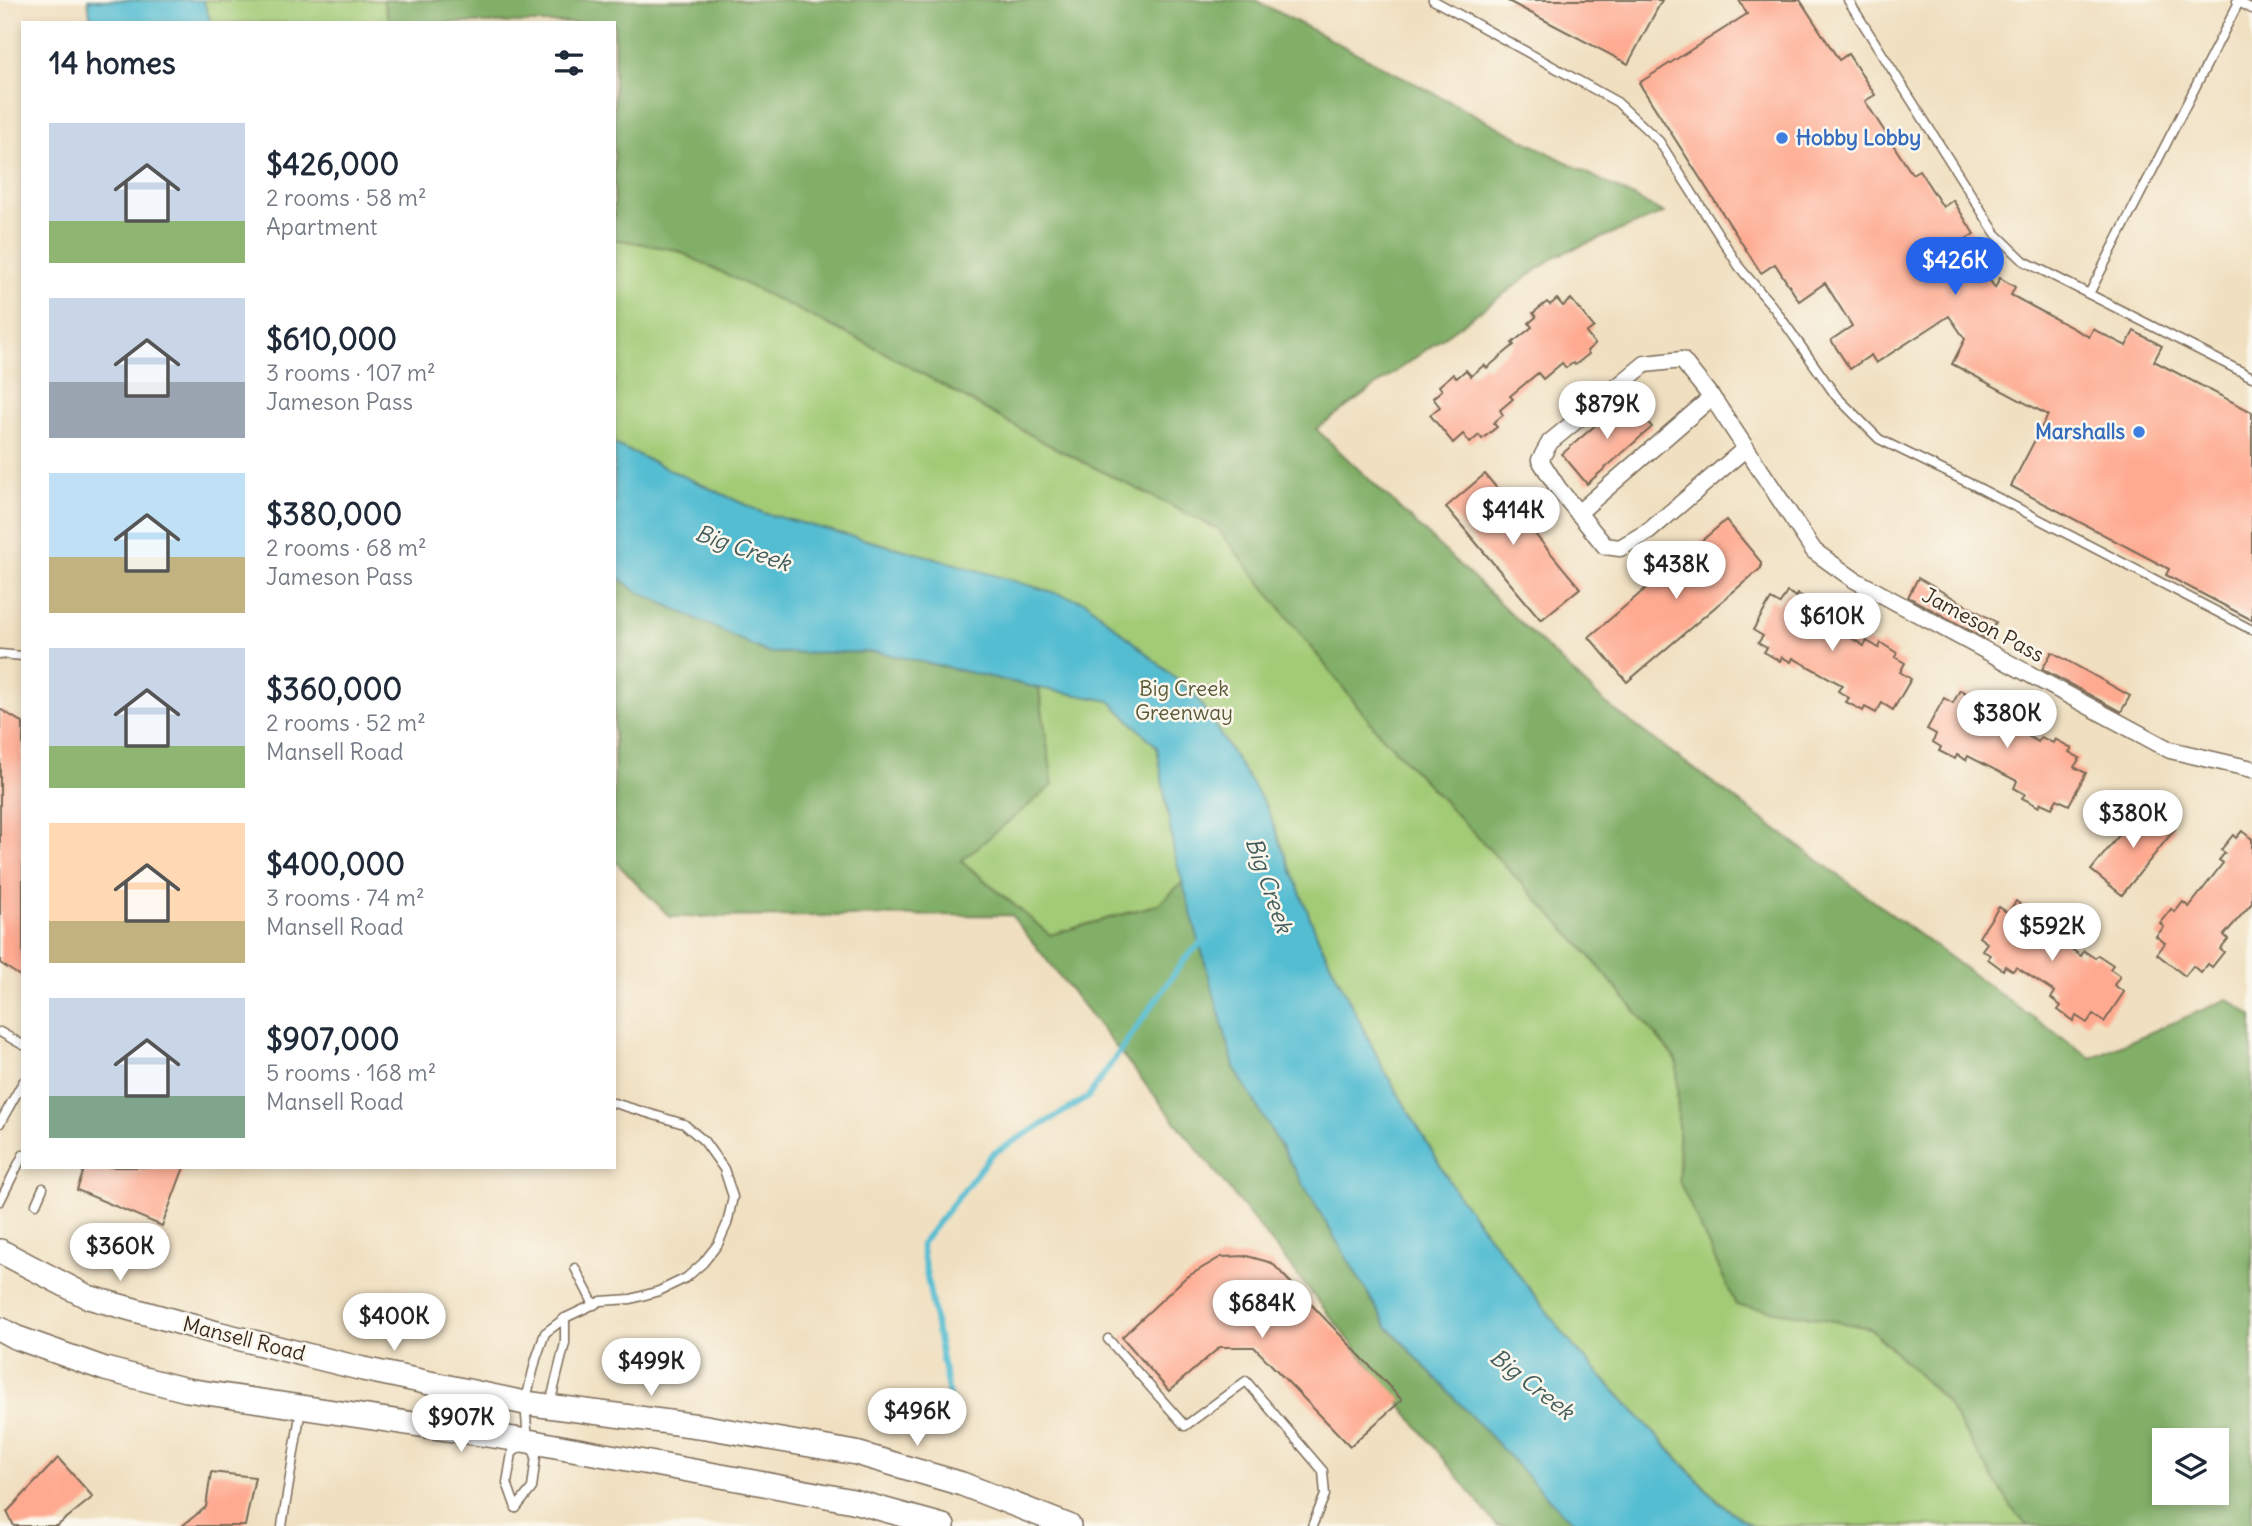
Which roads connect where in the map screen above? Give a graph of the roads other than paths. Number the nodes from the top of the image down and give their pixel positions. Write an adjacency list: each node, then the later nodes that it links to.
1 (1433, 0): 10 (lane)
2 (1848, 0): 5 (lane)
3 (2237, 1): 4 (lane); 5 (lane)
4 (2252, 9)
5 (2089, 294): 6 (lane)
6 (2252, 377)
7 (1712, 397): 8 (street, Jameson Pass); 9 (street); 9 (street, Jameson Pass)
8 (1746, 448): 9 (street, Jameson Pass); 13 (street, Jameson Pass)
9 (1578, 513)
10 (2252, 630)
11 (0, 654): 12 (lane)
12 (21, 656)
13 (2252, 769)
14 (0, 1032): 15 (lane)
15 (21, 1044)
16 (21, 1086): 18 (lane)
17 (616, 1104): 27 (lane)
18 (0, 1123)
19 (21, 1159): 21 (lane)
20 (0, 1179): 21 (lane)
21 (9, 1184): 23 (lane)
22 (43, 1188): 24 (lane)
23 (0, 1201)
24 (36, 1204)
25 (0, 1251): 31 (main road, Mansell Road)
26 (575, 1268): 27 (lane)
27 (594, 1305): 28 (lane)
28 (565, 1318): 31 (lane); 32 (lane)
29 (0, 1329): 33 (main road)
30 (1108, 1339): 38 (lane)
31 (525, 1404): 32 (main road, Mansell Road); 34 (lane)
32 (549, 1407): 37 (main road, Mansell Road)
33 (301, 1409): 34 (main road); 35 (lane)
34 (528, 1441): 34 (lane); 36 (main road)
35 (282, 1526)
36 (943, 1526)
37 (1069, 1526)
38 (1312, 1526)

